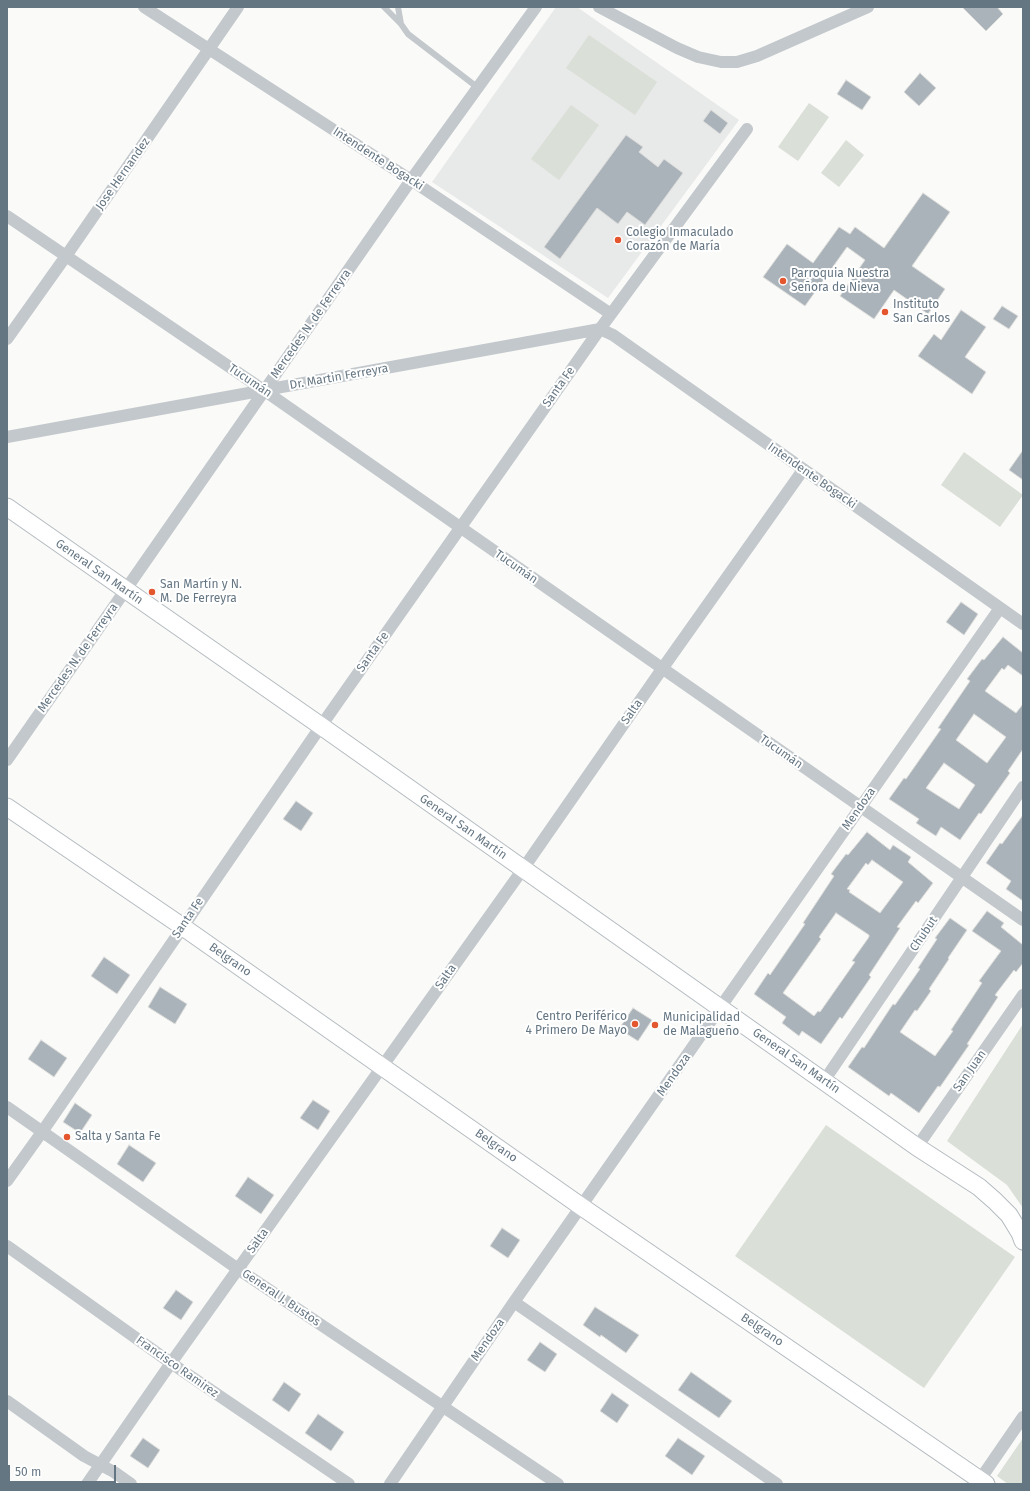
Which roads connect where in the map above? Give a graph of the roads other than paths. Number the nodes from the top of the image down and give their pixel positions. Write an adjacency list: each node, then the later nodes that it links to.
1 (144, 7): 9 (street, Intendente Bogacki)
2 (238, 7): 9 (street, Jose Hernandez)
3 (384, 7): 8 (lane)
4 (398, 7): 8 (lane)
5 (536, 7): 10 (street, Mercedes N. de Ferreyra)
6 (599, 7): 7 (street)
7 (868, 7)
8 (402, 24): 10 (lane)
9 (209, 50): 12 (street, Intendente Bogacki); 14 (street, Jose Hernandez)
10 (477, 87): 12 (street, Mercedes N. de Ferreyra)
11 (747, 129): 15 (street, Santa Fe)
12 (411, 180): 15 (street, Intendente Bogacki); 18 (street, Mercedes N. de Ferreyra)
13 (7, 216): 14 (street, Tucumán)
14 (66, 256): 17 (street, Jose Hernandez); 18 (street, Tucumán)
15 (611, 314): 16 (street, Santa Fe)
16 (600, 329): 18 (street, Dr. Martin Ferreyra); 20 (street, Intendente Bogacki); 22 (street, Santa Fe)
17 (7, 339)
18 (265, 391): 19 (street, Dr. Martin Ferreyra); 22 (street, Tucumán); 23 (street, Mercedes N. de Ferreyra)
19 (7, 437)
20 (803, 470): 24 (street, Intendente Bogacki); 26 (street, Salta)
21 (7, 507): 23 (main road, General San Martín)
22 (460, 528): 26 (street, Tucumán); 27 (street, Santa Fe)
23 (125, 590): 27 (main road, General San Martín); 28 (street, Mercedes N. de Ferreyra)
24 (1000, 608): 25 (street, Intendente Bogacki); 31 (street, Mendoza)
25 (1023, 624)
26 (662, 669): 31 (street, Tucumán); 32 (street, Salta)
27 (321, 726): 32 (main road, General San Martín); 35 (street, Santa Fe)
28 (7, 760)
29 (1023, 787): 33 (street, Chubut)
30 (7, 807): 35 (main road, Belgrano)
31 (860, 807): 33 (street, Tucumán); 37 (street, Mendoza)
32 (523, 869): 37 (main road, General San Martín); 38 (street, Salta)
33 (961, 878): 34 (street, Tucumán); 39 (street, Chubut)
34 (1023, 920)
35 (183, 927): 38 (main road, Belgrano); 41 (street, Santa Fe)
36 (1023, 995): 42 (street, San Juan)
37 (721, 1008): 39 (main road, General San Martín); 44 (street, Mendoza)
38 (382, 1067): 44 (main road, Belgrano); 47 (street, Salta)
39 (824, 1081): 42 (main road, General San Martín)
40 (7, 1107): 41 (street, General J. Bustos)
41 (42, 1132): 43 (street, Santa Fe); 47 (street, General J. Bustos)
42 (917, 1147): 45 (main road, General San Martín)
43 (7, 1181)
44 (582, 1206): 48 (street, Mendoza); 54 (main road, Belgrano)
45 (1023, 1241)
46 (7, 1246): 49 (street, Francisco Ramirez)
47 (238, 1269): 49 (street, Salta); 51 (street, General J. Bustos)
48 (514, 1302): 51 (street, Mendoza); 60 (street)
49 (170, 1363): 53 (street, Salta); 57 (street, Francisco Ramirez)
50 (7, 1401): 53 (street)
51 (442, 1406): 58 (street, Mendoza); 59 (street, General J. Bustos)
52 (1023, 1417): 54 (street)
53 (100, 1465): 55 (street, Salta); 56 (street)
54 (981, 1483)
55 (87, 1484)
56 (131, 1484)
57 (349, 1484)
58 (390, 1484)
59 (558, 1484)
60 (776, 1484)

